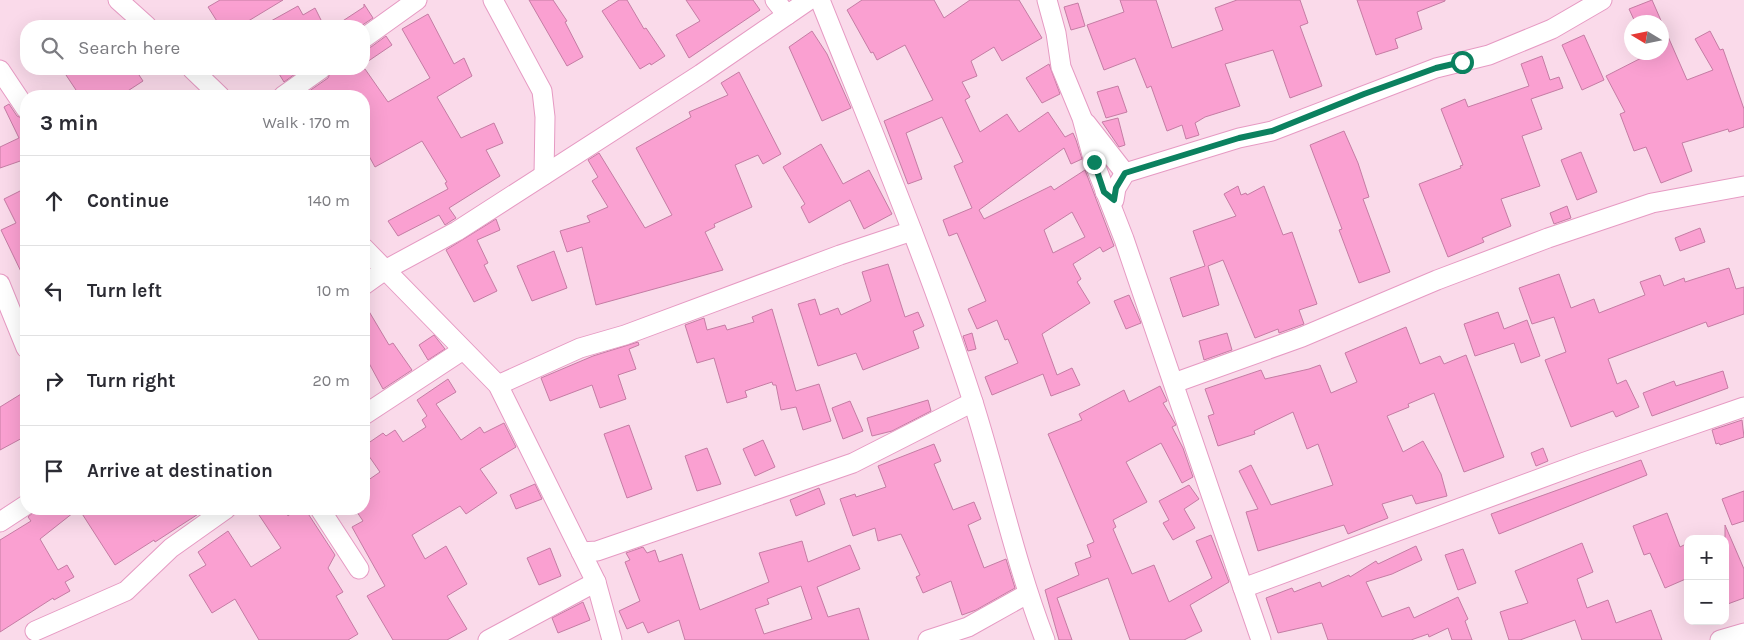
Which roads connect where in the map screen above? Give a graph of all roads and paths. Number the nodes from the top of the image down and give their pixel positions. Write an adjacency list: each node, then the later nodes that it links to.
1 (118, 0): 10 (street)
2 (417, 0): 11 (street)
3 (493, 0): 20 (street)
4 (775, 0): 9 (street)
5 (809, 0): 9 (street)
6 (820, 0): 23 (street)
7 (1047, 0): 18 (street)
8 (1602, 0): 19 (street)
9 (788, 15): 20 (street)
10 (140, 20)
11 (370, 34)
12 (0, 70): 17 (street)
13 (198, 75): 15 (street)
14 (313, 75): 16 (street)
15 (214, 90)
16 (291, 90)
17 (20, 99)
18 (1082, 118): 19 (street); 22 (street)
19 (1125, 173): 22 (street)
20 (544, 175): 25 (street)
21 (1744, 186): 30 (street)
22 (1104, 192): 30 (street)
23 (912, 231): 31 (street); 32 (street)
24 (370, 254): 25 (street)
25 (385, 270): 26 (street); 29 (street)
26 (370, 281)
27 (1, 287): 28 (street)
28 (20, 333)
29 (463, 350): 31 (street); 34 (street)
30 (1174, 383): 42 (street)
31 (498, 385): 39 (street)
32 (973, 402): 39 (street); 43 (street)
33 (1744, 407): 42 (street)
34 (370, 411)
35 (20, 509): 38 (street)
36 (218, 515): 44 (street)
37 (324, 515): 40 (street)
38 (0, 522)
39 (581, 552): 41 (street)
40 (359, 569)
41 (596, 582): 46 (street); 47 (street)
42 (1243, 588): 50 (street)
43 (1027, 594): 48 (street); 49 (street)
44 (35, 631)
45 (1744, 633): 51 (street)
46 (488, 640)
47 (612, 640)
48 (928, 640)
49 (1045, 640)
50 (1261, 640)
51 (1720, 640)

